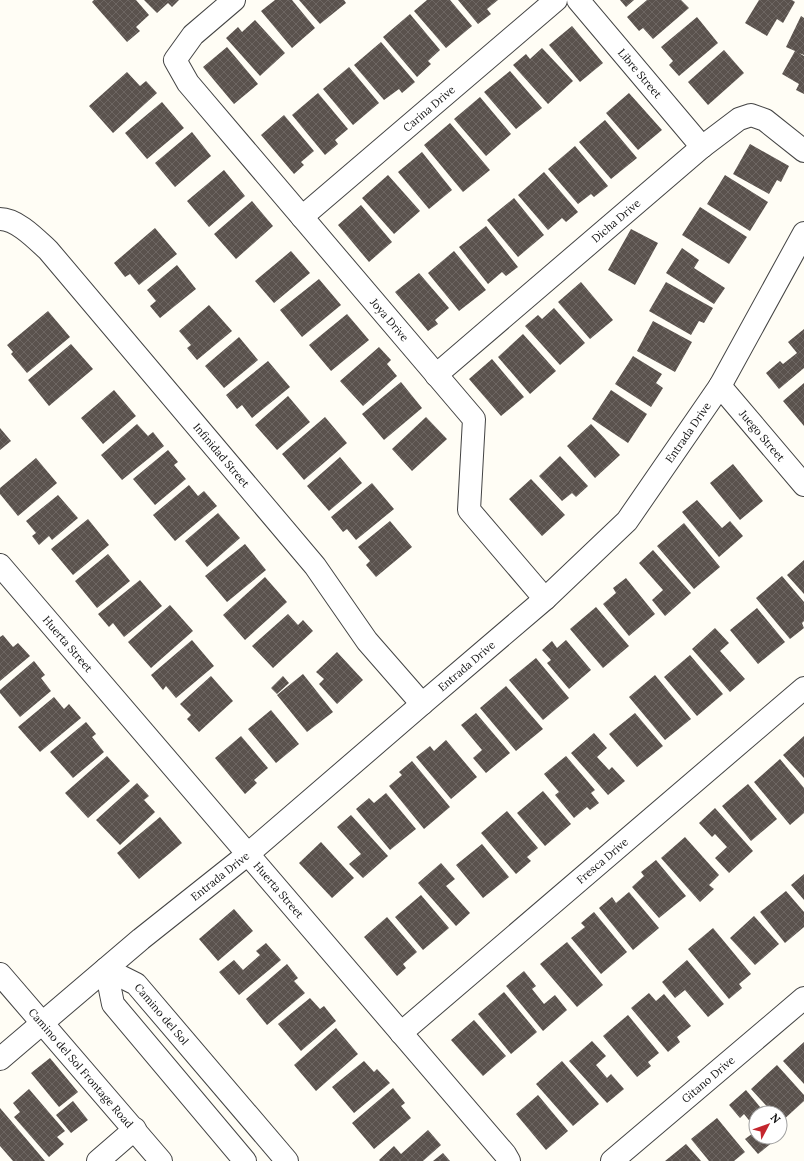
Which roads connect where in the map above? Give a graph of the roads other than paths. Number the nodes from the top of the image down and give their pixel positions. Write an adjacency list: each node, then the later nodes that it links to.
1 (234, 0): 6 (street, Joya Drive)
2 (556, 0): 6 (street, Carina Drive)
3 (578, 0): 4 (street, Libre Street)
4 (702, 148): 5 (street, Dicha Drive); 9 (street, Dicha Drive)
5 (804, 152)
6 (302, 217): 9 (street, Joya Drive)
7 (3, 219): 15 (street, Infinidad Street)
8 (804, 233): 10 (street, Entrada Drive)
9 (436, 375): 13 (street, Joya Drive)
10 (720, 386): 11 (street, Juego Street); 13 (street, Entrada Drive)
11 (804, 485)
12 (0, 565): 16 (street, Huerta Street)
13 (545, 599): 15 (street, Entrada Drive)
14 (804, 688): 21 (street, Fresca Drive)
15 (422, 704): 16 (street, Entrada Drive)
16 (248, 854): 17 (street, Entrada Drive); 21 (street, Huerta Street)
17 (106, 969): 20 (street, Entrada Drive); 26 (street); 27 (street, Camino del Sol)
18 (0, 974): 20 (street, Camino del Sol Frontage Road)
19 (804, 998): 29 (street, Gitano Drive)
20 (42, 1023): 22 (street, Entrada Drive); 23 (street, Camino del Sol Frontage Road)
21 (401, 1033): 28 (street, Huerta Street)
22 (0, 1059)
23 (135, 1129): 24 (street); 25 (street, Camino del Sol Frontage Road)
24 (98, 1161)
25 (161, 1161)
26 (245, 1161)
27 (287, 1161)
28 (510, 1161)
29 (612, 1161)

